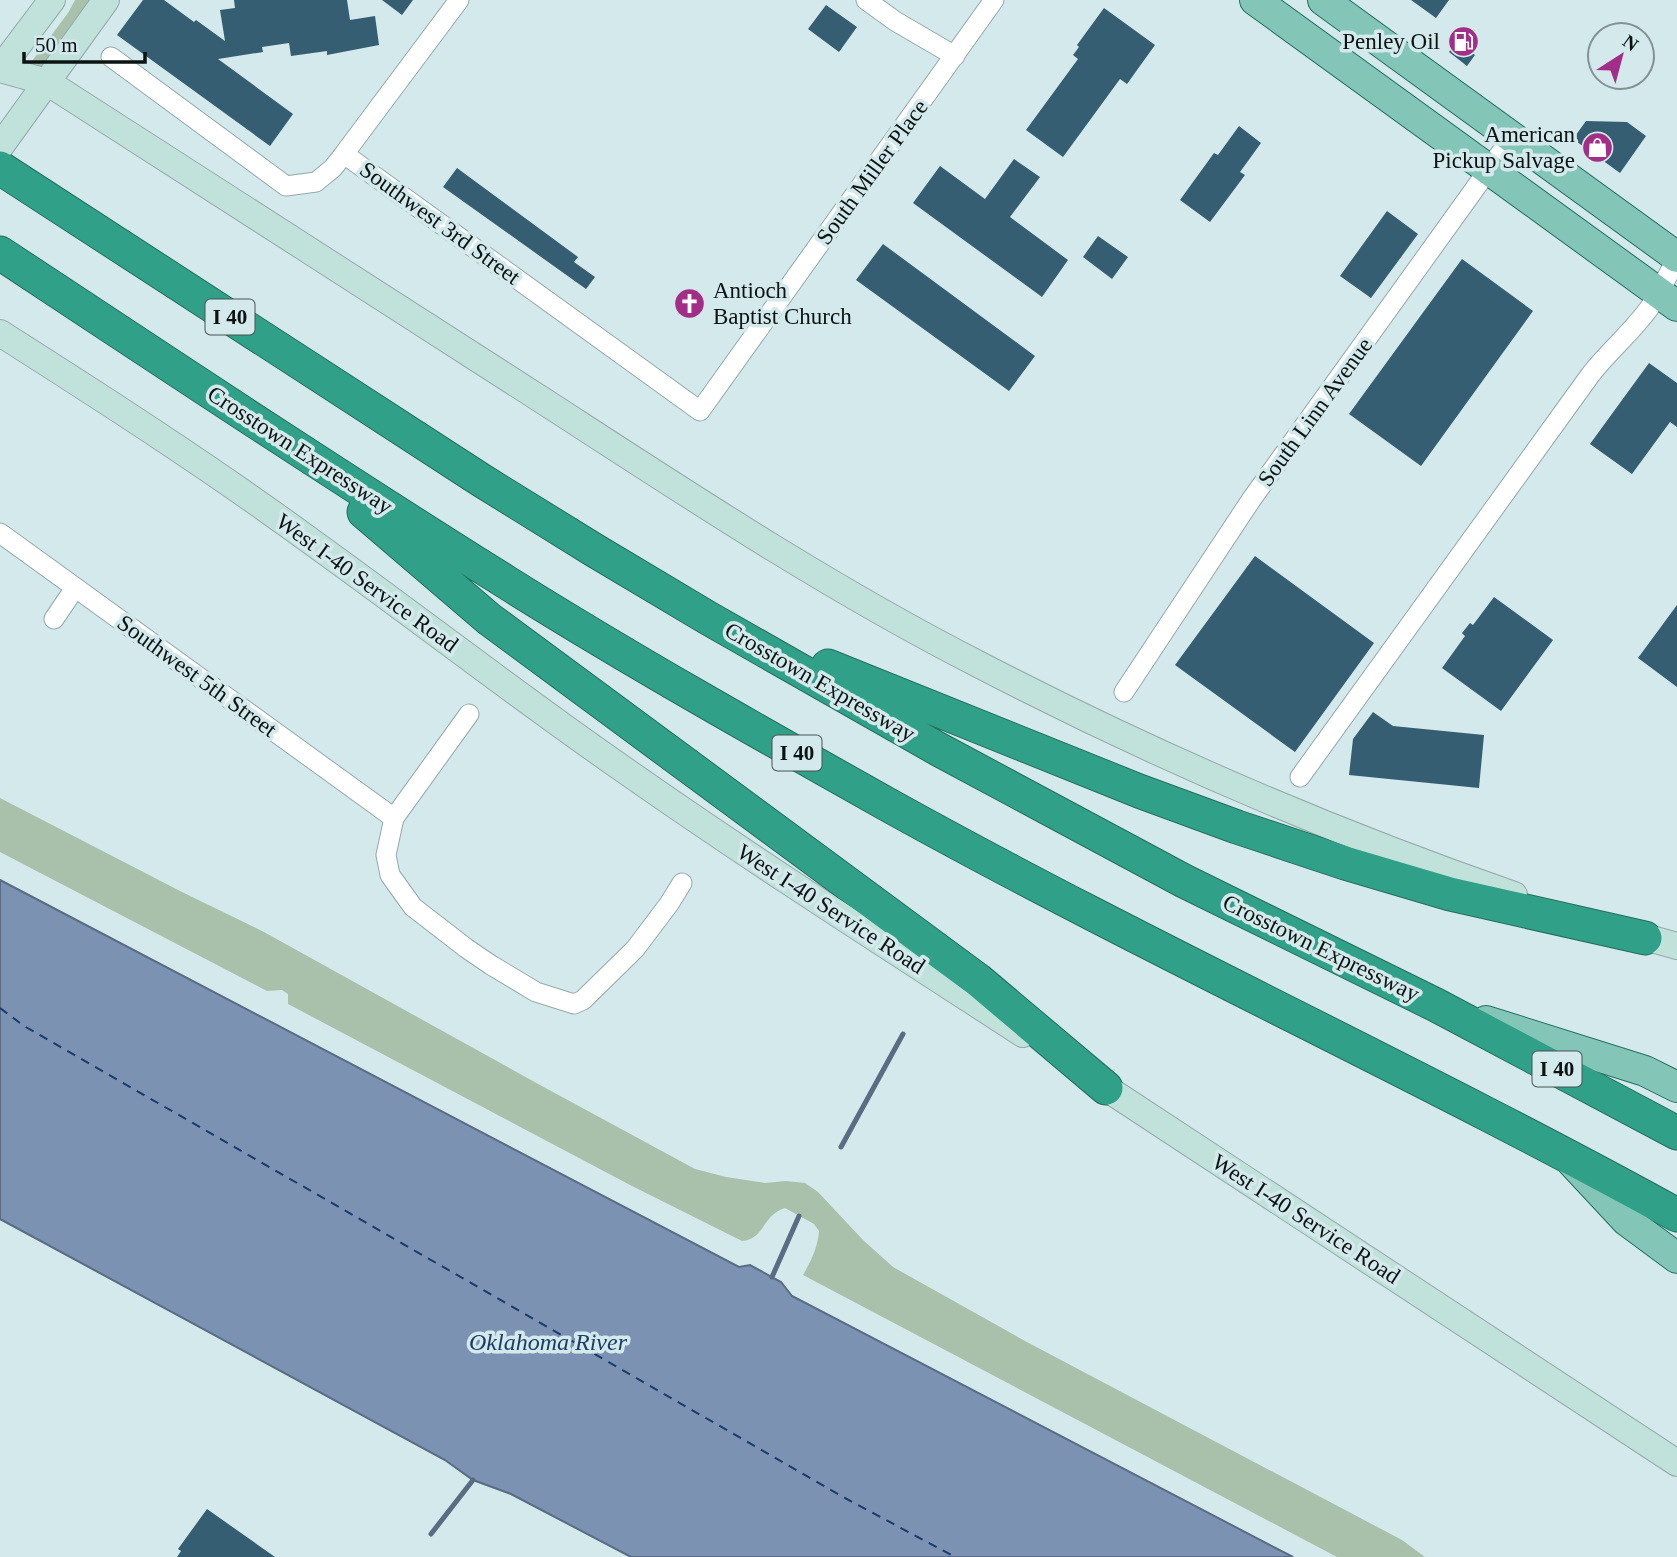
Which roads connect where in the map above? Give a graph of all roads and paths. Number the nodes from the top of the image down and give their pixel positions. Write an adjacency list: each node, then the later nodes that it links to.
1 (52, 0): 10 (main road)
2 (106, 0): 11 (main road)
3 (459, 0): 14 (street)
4 (866, 0): 8 (street)
5 (994, 0): 8 (street, South Miller Place)
6 (1323, 0): 12 (main road)
7 (1272, 5): 16 (main road)
8 (955, 56): 21 (street, South Miller Place)
9 (111, 57): 14 (street, Southwest 3rd Street)
10 (0, 69): 11 (main road)
11 (47, 82): 13 (main road); 32 (main road)
12 (1512, 137): 16 (street, South Linn Avenue); 18 (main road)
13 (0, 147)
14 (344, 154): 21 (street, Southwest 3rd Street)
15 (0, 167): 25 (highway, Crosstown Expressway / I 40)
16 (1488, 170): 19 (main road); 27 (street, South Linn Avenue)
17 (4, 256): 22 (highway, Crosstown Expressway / I 40)
18 (1677, 258): 19 (street)
19 (1667, 299): 29 (street)
20 (0, 333): 35 (main road, West I-40 Service Road)
21 (700, 411)
22 (275, 435): 35 (highway); 38 (highway, Crosstown Expressway / I 40)
23 (0, 533): 24 (street, Southwest 5th Street)
24 (75, 588): 26 (street); 30 (street, Southwest 5th Street)
25 (708, 618): 32 (highway); 34 (highway, Crosstown Expressway / I 40)
26 (54, 619)
27 (1124, 692)
28 (469, 714): 30 (street)
29 (1300, 777)
30 (394, 818): 31 (street)
31 (682, 883)
32 (1645, 937): 33 (main road)
33 (1677, 946)
34 (1436, 1005): 36 (main road); 37 (highway, Crosstown Expressway / I 40)
35 (1106, 1087): 41 (main road, West I-40 Service Road)
36 (1677, 1087)
37 (1677, 1133)
38 (1564, 1154): 39 (highway, Crosstown Expressway / I 40); 40 (main road)
39 (1677, 1215)
40 (1677, 1258)
41 (1677, 1463)

